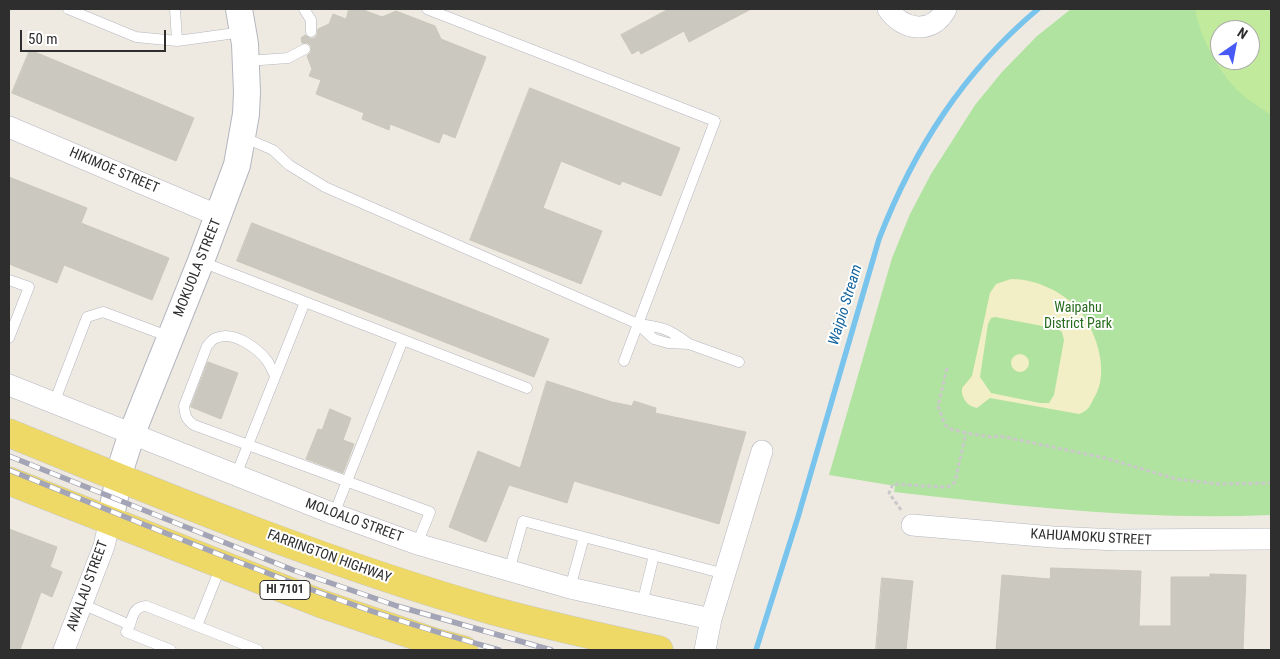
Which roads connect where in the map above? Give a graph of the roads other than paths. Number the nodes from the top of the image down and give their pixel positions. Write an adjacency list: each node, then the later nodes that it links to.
1 (68, 9): 9 (lane)
2 (175, 9): 9 (lane)
3 (304, 9): 8 (lane)
4 (427, 9): 18 (lane)
5 (888, 9): 6 (street)
6 (946, 9)
7 (241, 15): 9 (lane); 11 (street, MOKUOLA STREET)
8 (311, 32)
9 (177, 41)
10 (305, 49): 11 (lane)
11 (247, 61): 13 (street, MOKUOLA STREET)
12 (9, 127): 14 (street, HIKIMOE STREET)
13 (243, 138): 14 (street, MOKUOLA STREET); 18 (lane)
14 (219, 216): 15 (street, MOKUOLA STREET)
15 (201, 261): 17 (lane); 19 (street, MOKUOLA STREET)
16 (9, 280): 20 (lane)
17 (305, 302): 21 (lane); 24 (lane)
18 (638, 324): 22 (lane); 23 (lane)
19 (170, 337): 27 (lane); 29 (street, MOKUOLA STREET)
20 (9, 338)
21 (404, 340): 26 (lane); 35 (lane)
22 (624, 361)
23 (739, 362)
24 (275, 376): 30 (lane); 30 (lane)
25 (9, 385): 27 (street, MOLOALO STREET)
26 (527, 388)
27 (54, 403): 29 (street, MOLOALO STREET)
28 (9, 433): 33 (main road, FARRINGTON HIGHWAY)
29 (132, 433): 32 (street, MOLOALO STREET); 33 (street, MOKUOLA STREET)
30 (248, 445): 32 (lane); 35 (lane)
31 (762, 451): 45 (street)
32 (236, 475): 36 (street, MOLOALO STREET)
33 (119, 478): 37 (street, MOKUOLA STREET); 58 (main road, FARRINGTON HIGHWAY)
34 (9, 481): 37 (main road, HI 7101)
35 (347, 482): 36 (lane); 41 (lane)
36 (334, 514): 41 (street, MOLOALO STREET)
37 (110, 520): 43 (main road, HI 7101); 47 (street, AWALAU STREET)
38 (912, 526): 40 (street, KAHUAMOKU STREET)
39 (584, 537): 42 (lane); 44 (lane); 46 (lane)
40 (1271, 539)
41 (417, 544): 44 (street, MOLOALO STREET)
42 (654, 556): 45 (lane); 48 (lane)
43 (221, 565): 51 (lane); 52 (main road, HI 7101)
44 (509, 571): 46 (street, MOLOALO STREET)
45 (725, 574): 49 (street)
46 (570, 588): 48 (street, MOLOALO STREET)
47 (82, 604): 50 (lane); 54 (street, AWALAU STREET)
48 (642, 604): 49 (street, MOLOALO STREET)
49 (711, 619): 59 (street)
50 (130, 625): 51 (lane); 55 (lane)
51 (197, 626): 53 (lane)
52 (433, 646): 57 (main road, HI 7101)
53 (242, 647): 56 (lane)
54 (64, 650)
55 (171, 650)
56 (258, 650)
57 (464, 650)
58 (660, 650)
59 (705, 650)

